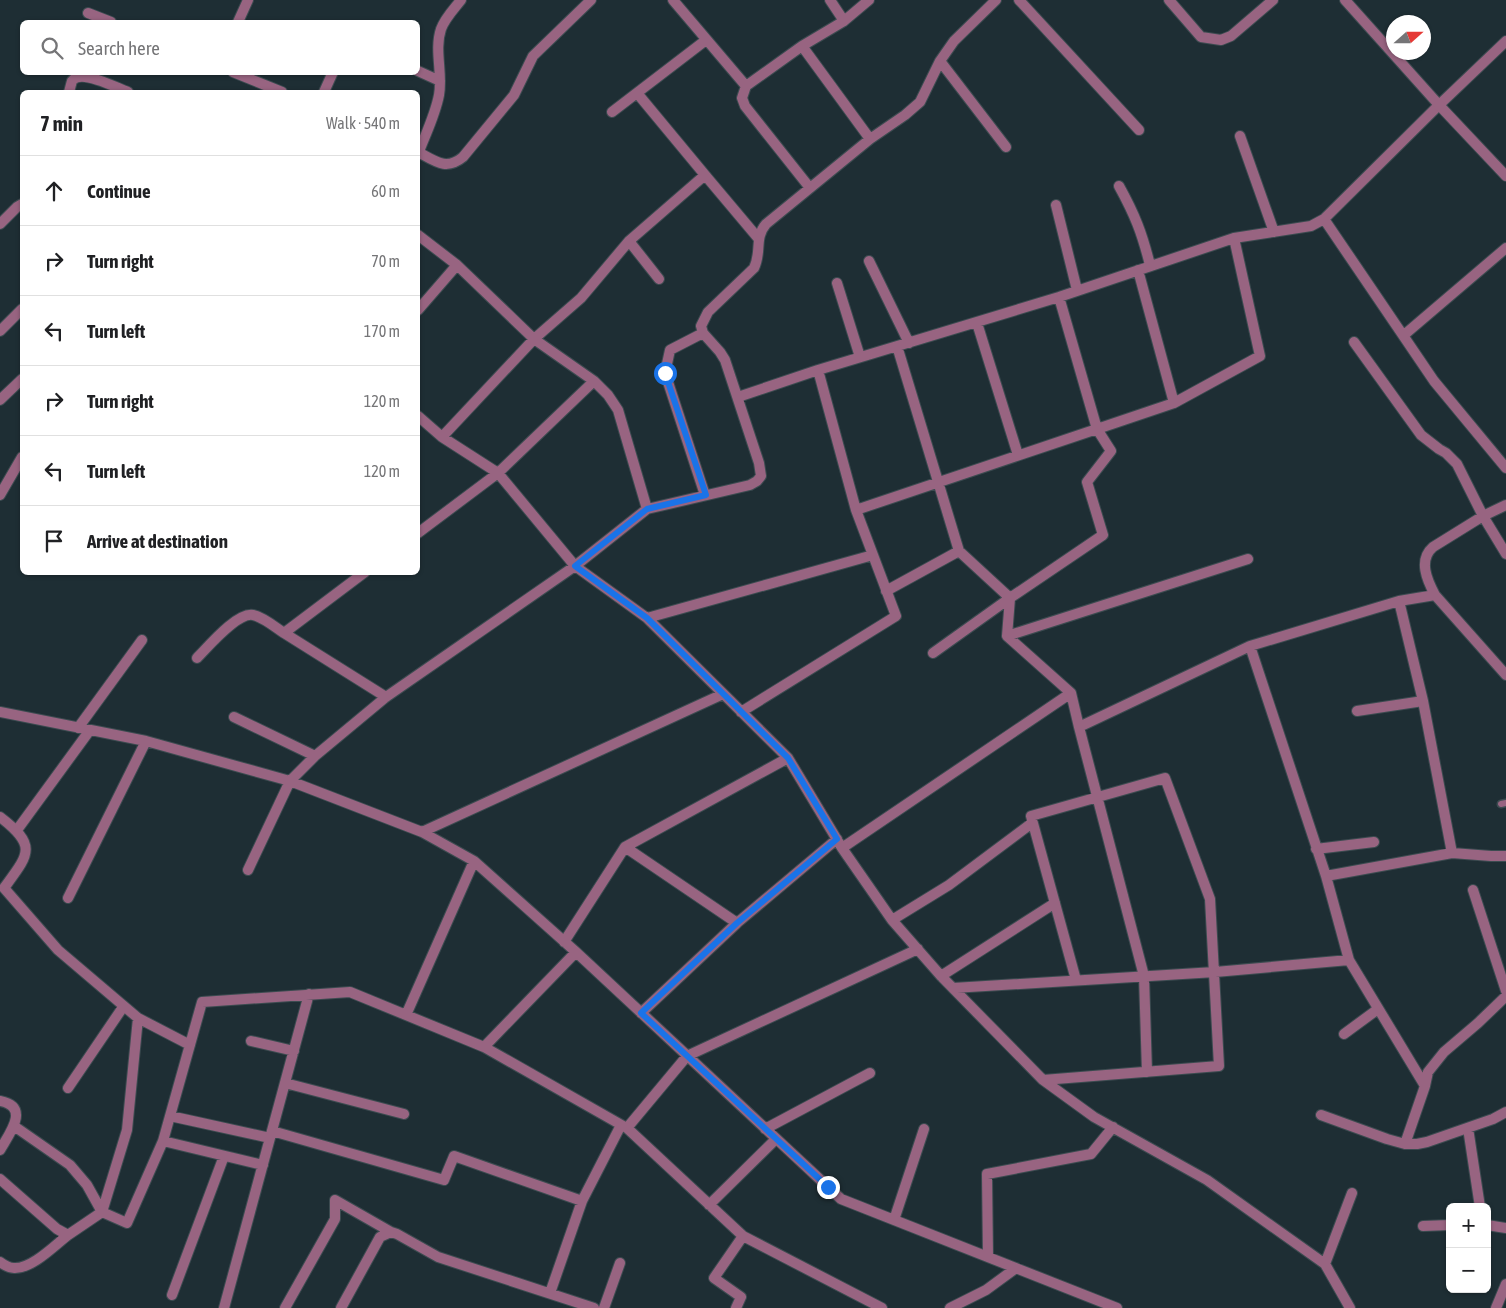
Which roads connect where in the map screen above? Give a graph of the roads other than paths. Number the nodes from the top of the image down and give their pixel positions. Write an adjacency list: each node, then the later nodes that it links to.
1 (248, 0): 14 (street)
2 (461, 0): 23 (street)
3 (591, 0): 37 (street)
4 (672, 0): 16 (street)
5 (830, 0): 15 (street)
6 (869, 0): 15 (street)
7 (996, 0): 19 (street)
8 (1019, 0): 32 (street)
9 (1169, 0): 10 (street)
10 (1273, 0)
11 (1345, 0): 30 (street)
12 (88, 13): 13 (street)
13 (107, 20)
14 (239, 20)
15 (844, 20): 18 (street)
16 (706, 40): 24 (street); 29 (street)
17 (1506, 41): 30 (street)
18 (802, 46): 24 (street); 34 (street)
19 (940, 61): 34 (street); 35 (street)
20 (420, 72): 23 (street)
21 (240, 75): 27 (street)
22 (332, 75): 28 (street)
23 (440, 81): 36 (street)
24 (746, 86): 41 (street)
25 (70, 90): 26 (street)
26 (123, 90)
27 (277, 90)
28 (325, 90)
29 (638, 93): 31 (street); 38 (street)
30 (1438, 105): 39 (street); 44 (street)
31 (612, 112)
32 (1139, 130)
33 (1240, 136): 46 (street)
34 (870, 139): 41 (street)
35 (1006, 147)
36 (420, 148)
37 (420, 154)
38 (705, 175): 48 (street); 50 (street)
39 (1506, 176)
40 (1119, 186): 54 (street)
41 (810, 188): 48 (street)
42 (20, 205): 45 (street)
43 (1056, 205): 58 (street)
44 (1324, 219): 46 (street); 65 (street)
45 (0, 224)
46 (1274, 232): 49 (street)
47 (420, 237): 53 (street)
48 (758, 238): 64 (street)
49 (1234, 238): 54 (street); 76 (street)
50 (629, 241): 56 (street); 66 (street)
51 (1506, 248): 65 (street)
52 (869, 261): 67 (street)
53 (457, 265): 60 (street); 66 (street)
54 (1150, 265): 55 (street)
55 (1138, 270): 58 (street); 76 (street)
56 (659, 279)
57 (837, 283): 70 (street)
58 (1077, 290): 59 (street)
59 (1059, 297): 62 (street); 78 (street)
60 (420, 308)
61 (20, 311): 63 (street)
62 (977, 322): 67 (street); 80 (street)
63 (0, 331)
64 (703, 334): 74 (street); 86 (street)
65 (1404, 335): 82 (street)
66 (534, 339): 73 (street); 79 (street)
67 (909, 342): 69 (street)
68 (1354, 342): 90 (street)
69 (897, 346): 70 (street); 84 (street)
70 (860, 357): 71 (street)
71 (818, 370): 74 (street); 89 (street)
72 (20, 381): 75 (street)
73 (594, 381): 83 (street); 88 (street)
74 (738, 397): 86 (street)
75 (0, 400)
76 (1174, 403): 78 (street)
77 (420, 418): 79 (street)
78 (1097, 429): 80 (street); 100 (street)
79 (442, 437): 83 (street)
80 (1018, 455): 84 (street)
81 (20, 460): 85 (street)
82 (1506, 468)
83 (498, 473): 91 (street); 96 (street)
84 (938, 482): 89 (street); 92 (street)
85 (0, 494)
86 (706, 495): 88 (street)
87 (1506, 505): 90 (street)
88 (647, 509): 96 (street)
89 (856, 510): 94 (street)
90 (1483, 516): 93 (street); 99 (street)
91 (420, 532)
92 (959, 551): 98 (street); 100 (street)
93 (1506, 554)
94 (873, 555): 98 (street); 102 (street)
95 (1248, 559): 104 (street)
96 (575, 566): 102 (street); 112 (street)
97 (361, 575): 103 (street)
98 (886, 591): 116 (street)
99 (1435, 595): 101 (street); 109 (street)
100 (1010, 598): 104 (street); 107 (street)
101 (1399, 601): 106 (street); 113 (street)
102 (647, 618): 111 (street)
103 (284, 633): 108 (street); 112 (street)
104 (1007, 636): 110 (street)
105 (142, 640): 119 (street)
106 (1250, 646): 118 (street); 133 (street)
107 (933, 654)
108 (197, 658)
109 (1506, 675)
110 (1071, 693): 118 (street); 131 (street)
111 (723, 694): 116 (street); 129 (street)
112 (386, 697): 122 (street)
113 (1423, 701): 114 (street); 134 (street)
114 (1357, 711)
115 (0, 712): 119 (street)
116 (741, 712): 123 (street)
117 (234, 717): 122 (street)
118 (1079, 727): 125 (street)
119 (78, 728): 120 (street)
120 (90, 730): 121 (street); 128 (street)
121 (146, 741): 124 (street); 141 (street)
122 (315, 756): 124 (street)
123 (788, 758): 131 (street); 132 (street)
124 (290, 781): 129 (street); 137 (street)
125 (1097, 797): 127 (street); 149 (street); 151 (street)
126 (0, 817): 128 (street)
127 (1032, 823): 142 (street); 143 (street)
128 (17, 830): 140 (street)
129 (422, 832): 136 (street)
130 (1374, 842): 133 (street)
131 (840, 844): 143 (street); 144 (street)
132 (625, 847): 144 (street); 145 (street)
133 (1316, 849): 138 (street)
134 (1452, 853): 135 (street); 138 (street)
135 (1506, 856)
136 (474, 861): 145 (street); 160 (street)
137 (248, 870)
138 (1326, 876): 148 (street)
139 (1473, 890): 154 (street)
140 (2, 891): 157 (street)
141 (68, 898)
142 (1055, 903): 150 (street); 152 (street)
143 (892, 920): 146 (street)
144 (737, 923): 159 (street)
145 (564, 942): 147 (street)
146 (918, 949): 150 (street); 167 (street)
147 (576, 952): 159 (street); 165 (street)
148 (1349, 960): 149 (street); 158 (street)
149 (1215, 972): 151 (street); 168 (street)
150 (941, 976): 153 (street)
151 (1144, 976): 152 (street); 168 (street)
152 (1076, 980): 153 (street)
153 (953, 988): 170 (street)
154 (1506, 991)
155 (309, 994): 160 (street); 164 (street); 166 (street)
156 (1506, 996): 172 (street)
157 (123, 1007): 161 (street); 173 (street)
158 (1378, 1009): 162 (street); 172 (street)
159 (641, 1013): 167 (street)
160 (406, 1015): 165 (street)
161 (138, 1018): 164 (street); 197 (street)
162 (1344, 1034)
163 (251, 1041): 166 (street)
164 (190, 1045): 178 (street)
165 (484, 1047): 180 (street)
166 (294, 1051): 171 (street)
167 (687, 1056): 180 (street); 182 (street)
168 (1147, 1072): 170 (street)
169 (870, 1073): 182 (street)
170 (1043, 1080): 181 (street)
171 (285, 1082): 176 (street); 185 (street)
172 (1425, 1086): 188 (street)
173 (68, 1088)
174 (0, 1101): 179 (street)
175 (1506, 1112): 183 (street)
176 (404, 1114)
177 (1321, 1115): 188 (street)
178 (170, 1116): 185 (street); 187 (street)
179 (14, 1126): 189 (street); 197 (street)
180 (624, 1126): 194 (street); 196 (street)
181 (1112, 1127): 206 (street); 209 (street)
182 (765, 1128): 186 (street)
183 (1468, 1128): 188 (street); 195 (street)
184 (924, 1129): 198 (street)
185 (271, 1135): 191 (street); 194 (street)
186 (776, 1139): 196 (street); 198 (street)
187 (163, 1141): 190 (street); 197 (street)
188 (1405, 1144)
189 (0, 1150)
190 (224, 1156): 191 (street); 213 (street)
191 (262, 1165): 214 (street)
192 (0, 1179): 204 (street)
193 (1352, 1193): 209 (street)
194 (582, 1201): 212 (street)
195 (1479, 1203)
196 (709, 1205): 205 (street)
197 (102, 1212): 204 (street)
198 (894, 1220): 206 (street)
199 (1446, 1225): 200 (street)
200 (1423, 1226)
201 (1491, 1226): 202 (street)
202 (1506, 1228)
203 (391, 1232): 212 (street); 215 (street); 216 (street)
204 (68, 1235): 207 (street)
205 (743, 1236): 219 (street); 220 (street)
206 (988, 1257): 210 (street)
207 (0, 1262)
208 (620, 1263): 218 (street)
209 (1325, 1264): 223 (street)
210 (1016, 1268): 221 (street); 222 (street)
211 (1506, 1284): 224 (street)
212 (550, 1293): 217 (street)
213 (172, 1296)
214 (224, 1308)
215 (284, 1308)
216 (341, 1308)
217 (594, 1308)
218 (604, 1308)
219 (736, 1308)
220 (882, 1308)
221 (950, 1308)
222 (1117, 1308)
223 (1350, 1308)
224 (1496, 1308)

